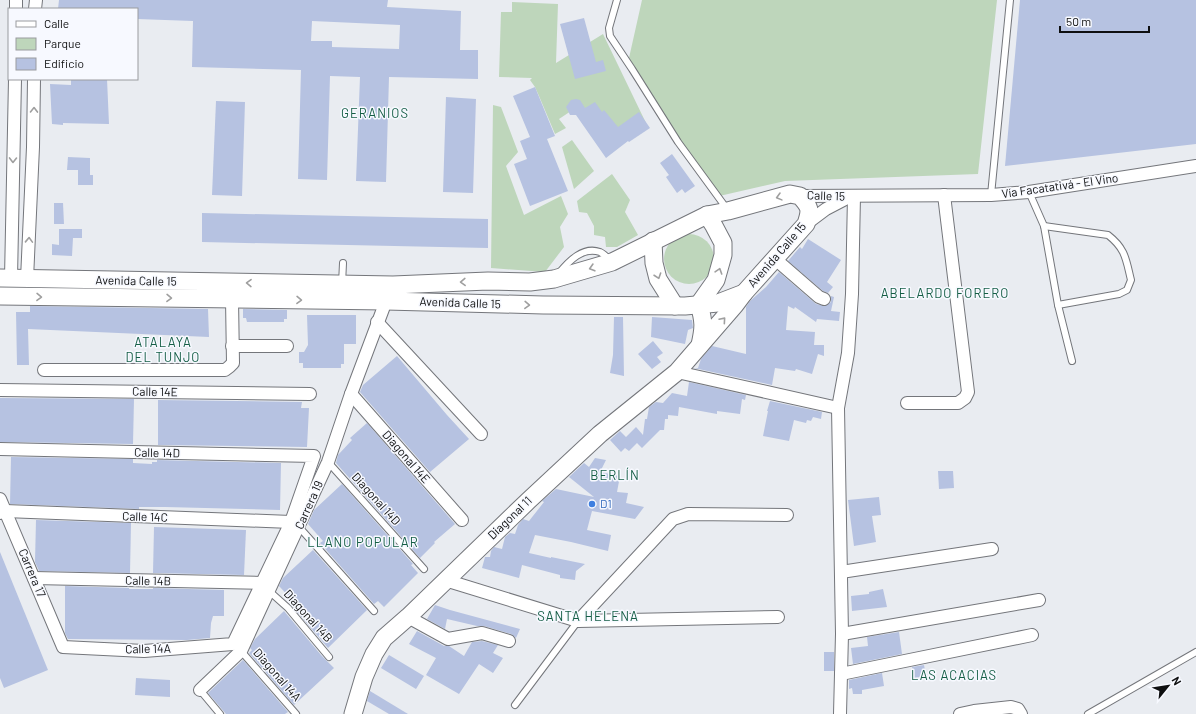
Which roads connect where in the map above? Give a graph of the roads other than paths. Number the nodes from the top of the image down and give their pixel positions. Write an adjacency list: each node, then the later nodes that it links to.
1 (617, 0): 11 (lane)
2 (1010, 0): 8 (lane)
3 (15, 80): 18 (street, one-way to 18)
4 (34, 80): 18 (street, one-way to 4)
5 (1196, 166): 6 (street, Vía Facatativá - El Vino)
6 (1028, 192): 8 (street, Vía Facatativá - El Vino); 14 (lane)
7 (944, 195): 8 (street, Vía Facatativá - El Vino); 10 (street, Vía Facatativá - El Vino); 38 (street)
8 (991, 195)
9 (800, 196): 10 (street, Calle 15); 11 (main road, Avenida Calle 15, one-way to 11); 13 (main road, Avenida Calle 15)
10 (852, 196): 13 (street, Calle 15); 39 (street)
11 (728, 211): 12 (main road, Avenida Calle 15)
12 (707, 215): 15 (main road, Avenida Calle 15); 25 (main road, one-way to 12)
13 (806, 224): 16 (main road, Avenida Calle 15)
14 (1044, 226): 26 (lane); 26 (lane)
15 (653, 241): 19 (main road, Avenida Calle 15, one-way to 19); 27 (main road, one-way to 27)
16 (774, 258): 20 (main road, Avenida Calle 15); 23 (street)
17 (343, 263): 19 (lane)
18 (13, 278): 19 (main road, Avenida Calle 15, one-way to 18)
19 (342, 284)
20 (744, 293): 25 (main road, Avenida Calle 15); 29 (main road, Diagonal 11, one-way to 20)
21 (0, 296): 22 (main road, Avenida Calle 15, one-way to 22)
22 (232, 299): 24 (main road, Avenida Calle 15, one-way to 24); 30 (street)
23 (824, 299)
24 (386, 301): 27 (main road, Avenida Calle 15, one-way to 27); 28 (street, Carrera 19)
25 (699, 304): 27 (main road, Avenida Calle 15); 29 (main road, Diagonal 11)
26 (1058, 305): 32 (lane)
27 (676, 306)
28 (377, 322): 37 (street, Carrera 19); 40 (street)
29 (700, 345): 34 (main road, Diagonal 11)
30 (232, 346): 31 (street); 33 (street)
31 (287, 346)
32 (1072, 361)
33 (44, 370)
34 (677, 372): 39 (street); 52 (main road, Diagonal 11)
35 (0, 390): 36 (street, Calle 14E)
36 (310, 394)
37 (351, 394): 42 (street, Carrera 19); 46 (street, Diagonal 14E)
38 (907, 403)
39 (838, 408): 50 (street)
40 (480, 434)
41 (0, 449): 47 (street, Calle 14D)
42 (328, 462): 47 (street, Carrera 19); 49 (lane, Diagonal 14D)
43 (0, 499): 44 (street, Carrera 17)
44 (2, 512): 47 (street, Calle 14C); 51 (street, Carrera 17)
45 (787, 515): 58 (street)
46 (462, 520)
47 (295, 524): 53 (street); 55 (lane)
48 (992, 549): 50 (street)
49 (424, 569)
50 (841, 572): 59 (street)
51 (34, 578): 53 (street, Calle 14B); 62 (street, Carrera 17)
52 (445, 580): 56 (main road, Diagonal 11); 58 (street)
53 (265, 587): 63 (street); 65 (lane, Diagonal 14B)
54 (1039, 600): 59 (street)
55 (374, 612)
56 (408, 617): 61 (street); 72 (main road, Diagonal 11)
57 (778, 617): 58 (street)
58 (578, 621): 68 (lane)
59 (842, 634): 66 (street)
60 (1032, 635): 66 (street)
61 (509, 641)
62 (63, 647): 63 (street, Calle 14A)
63 (237, 648): 67 (street); 71 (lane, Diagonal 14A)
64 (1196, 652): 76 (lane)
65 (329, 657)
66 (841, 674): 73 (street)
67 (200, 690): 70 (lane)
68 (516, 705)
69 (974, 712): 74 (street); 75 (street)
70 (220, 714)
71 (296, 714)
72 (353, 714)
73 (840, 714)
74 (960, 714)
75 (1021, 714)
76 (1088, 714)

